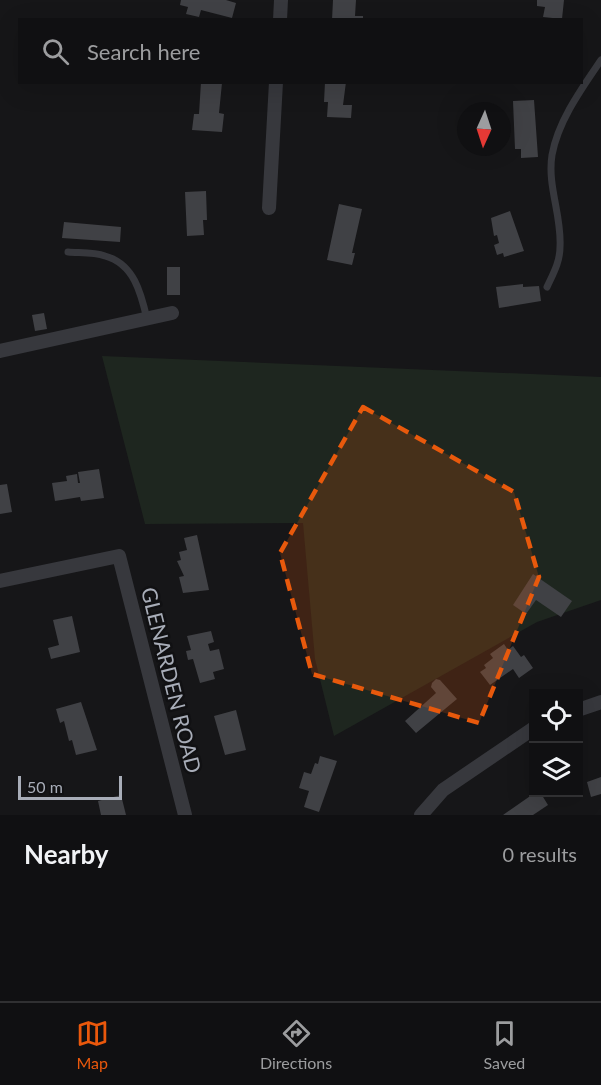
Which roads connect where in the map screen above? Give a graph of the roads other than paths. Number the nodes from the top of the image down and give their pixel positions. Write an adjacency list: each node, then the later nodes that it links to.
1 (281, 0): 2 (street)
2 (280, 18)
3 (601, 60): 7 (lane)
4 (276, 84): 5 (street)
5 (269, 208)
6 (68, 252): 9 (lane)
7 (547, 287)
8 (172, 313): 9 (street)
9 (147, 319): 10 (street)
10 (0, 351)
11 (0, 581): 15 (street, GLENARDEN ROAD)
12 (601, 702): 13 (street)
13 (583, 709)
14 (529, 731): 16 (street)
15 (185, 815)
16 (421, 815)

